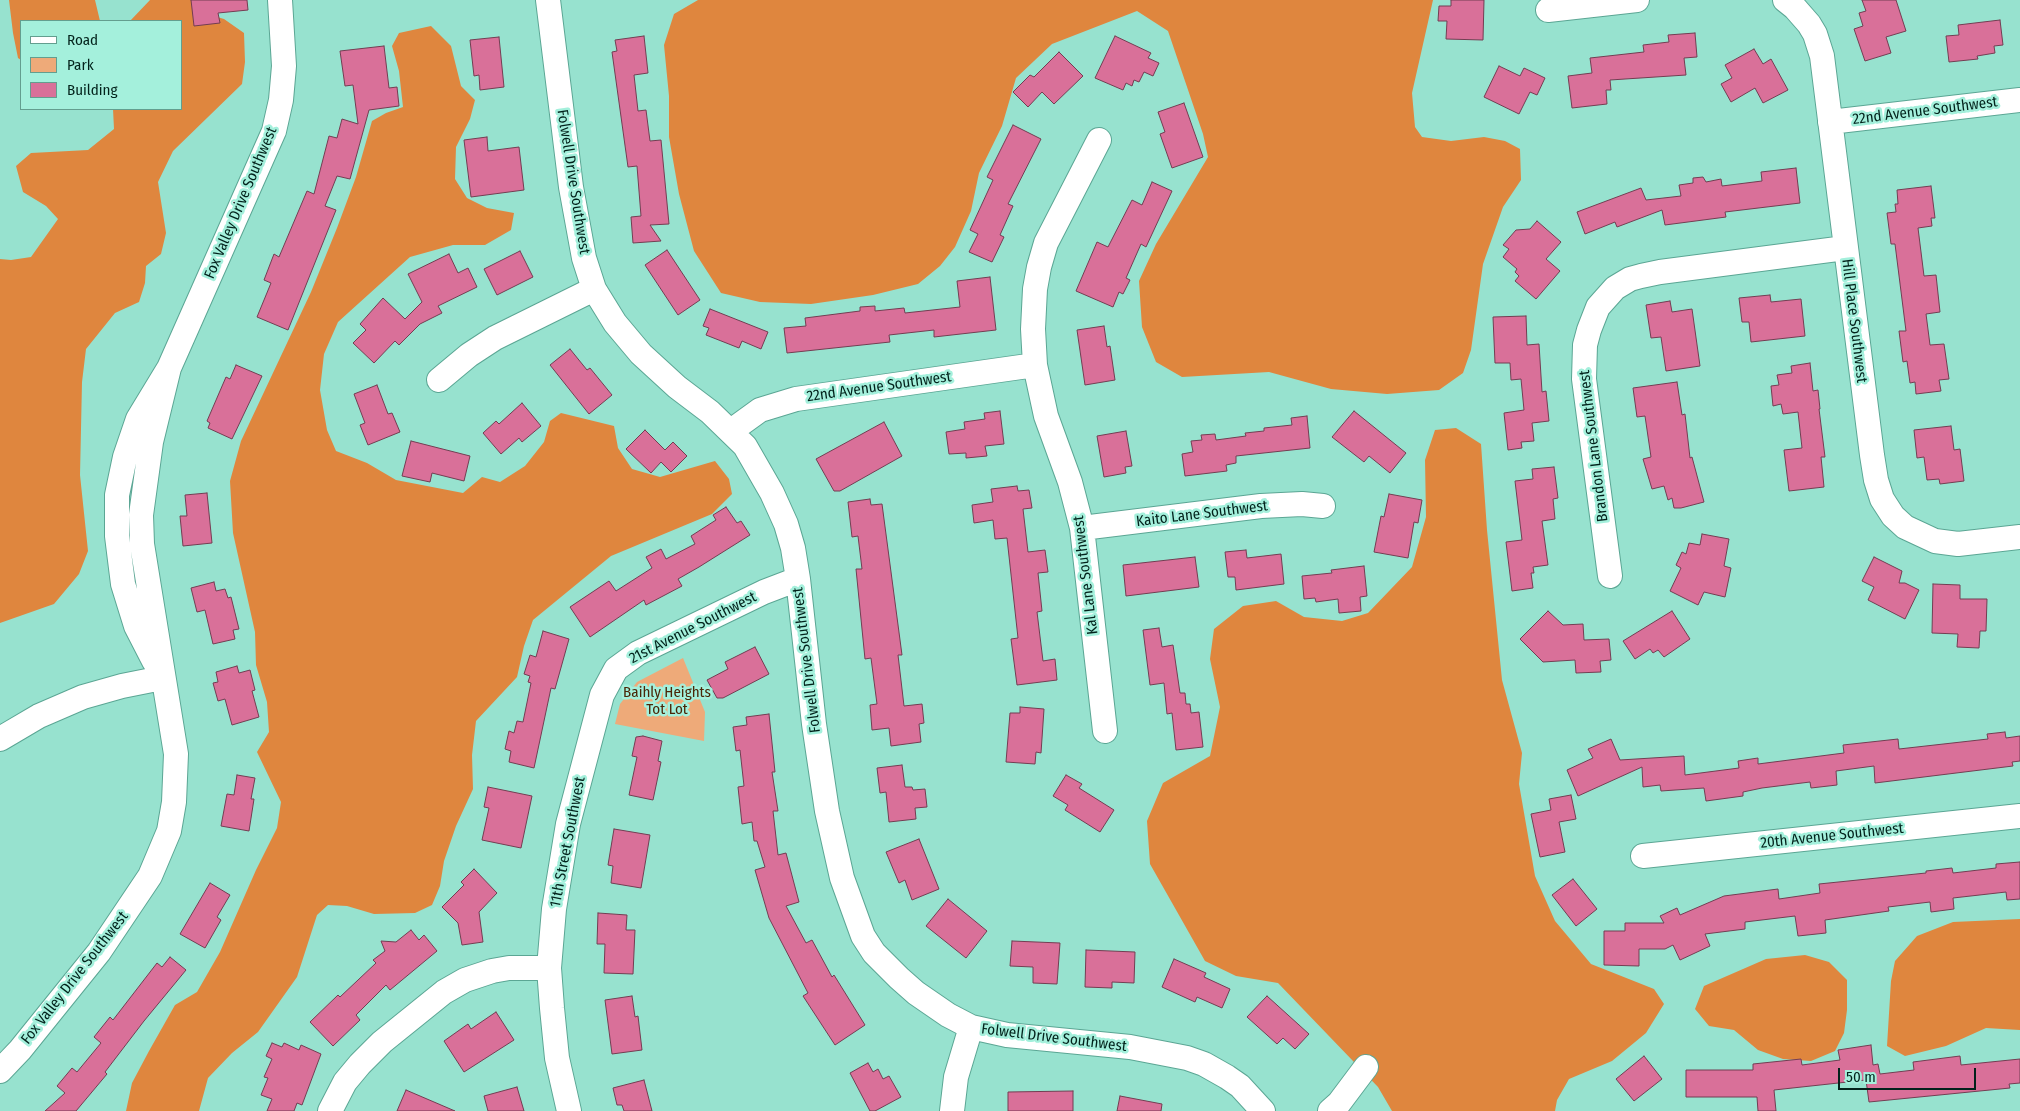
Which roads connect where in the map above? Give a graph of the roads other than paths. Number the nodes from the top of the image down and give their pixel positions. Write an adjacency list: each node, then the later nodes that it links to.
1 (280, 0): 19 (street, Fox Valley Drive Southwest)
2 (548, 0): 10 (street, Folwell Drive Southwest)
3 (1637, 0): 5 (street)
4 (1785, 0): 7 (street, Hill Place Southwest)
5 (1548, 10)
6 (2020, 100): 7 (street, 22nd Avenue Southwest)
7 (1830, 122): 9 (street, Hill Place Southwest)
8 (1099, 140): 11 (street, Kal Lane Southwest)
9 (1845, 248): 16 (street, Hill Place Southwest); 17 (street, Brandon Lane Southwest)
10 (594, 289): 12 (street); 13 (street, Folwell Drive Southwest)
11 (1035, 365): 13 (street, 22nd Avenue Southwest); 15 (street, Kal Lane Southwest)
12 (439, 380)
13 (731, 431): 18 (street, Folwell Drive Southwest)
14 (1323, 506): 15 (street, Kaito Lane Southwest)
15 (1082, 528): 21 (street, Kal Lane Southwest)
16 (2020, 537)
17 (1610, 576)
18 (798, 578): 20 (street, 21st Avenue Southwest); 26 (street, Folwell Drive Southwest)
19 (162, 678): 22 (street); 28 (street, Fox Valley Drive Southwest)
20 (594, 723): 25 (street, 11th Street Southwest)
21 (1105, 731)
22 (0, 739)
23 (2020, 816): 24 (street, 20th Avenue Southwest)
24 (1643, 856)
25 (549, 968): 29 (street); 30 (street, 11th Street Southwest)
26 (971, 1027): 31 (street); 32 (street, Folwell Drive Southwest)
27 (1366, 1067): 33 (street)
28 (0, 1071)
29 (330, 1111)
30 (569, 1111)
31 (952, 1111)
32 (1263, 1111)
33 (1330, 1111)

